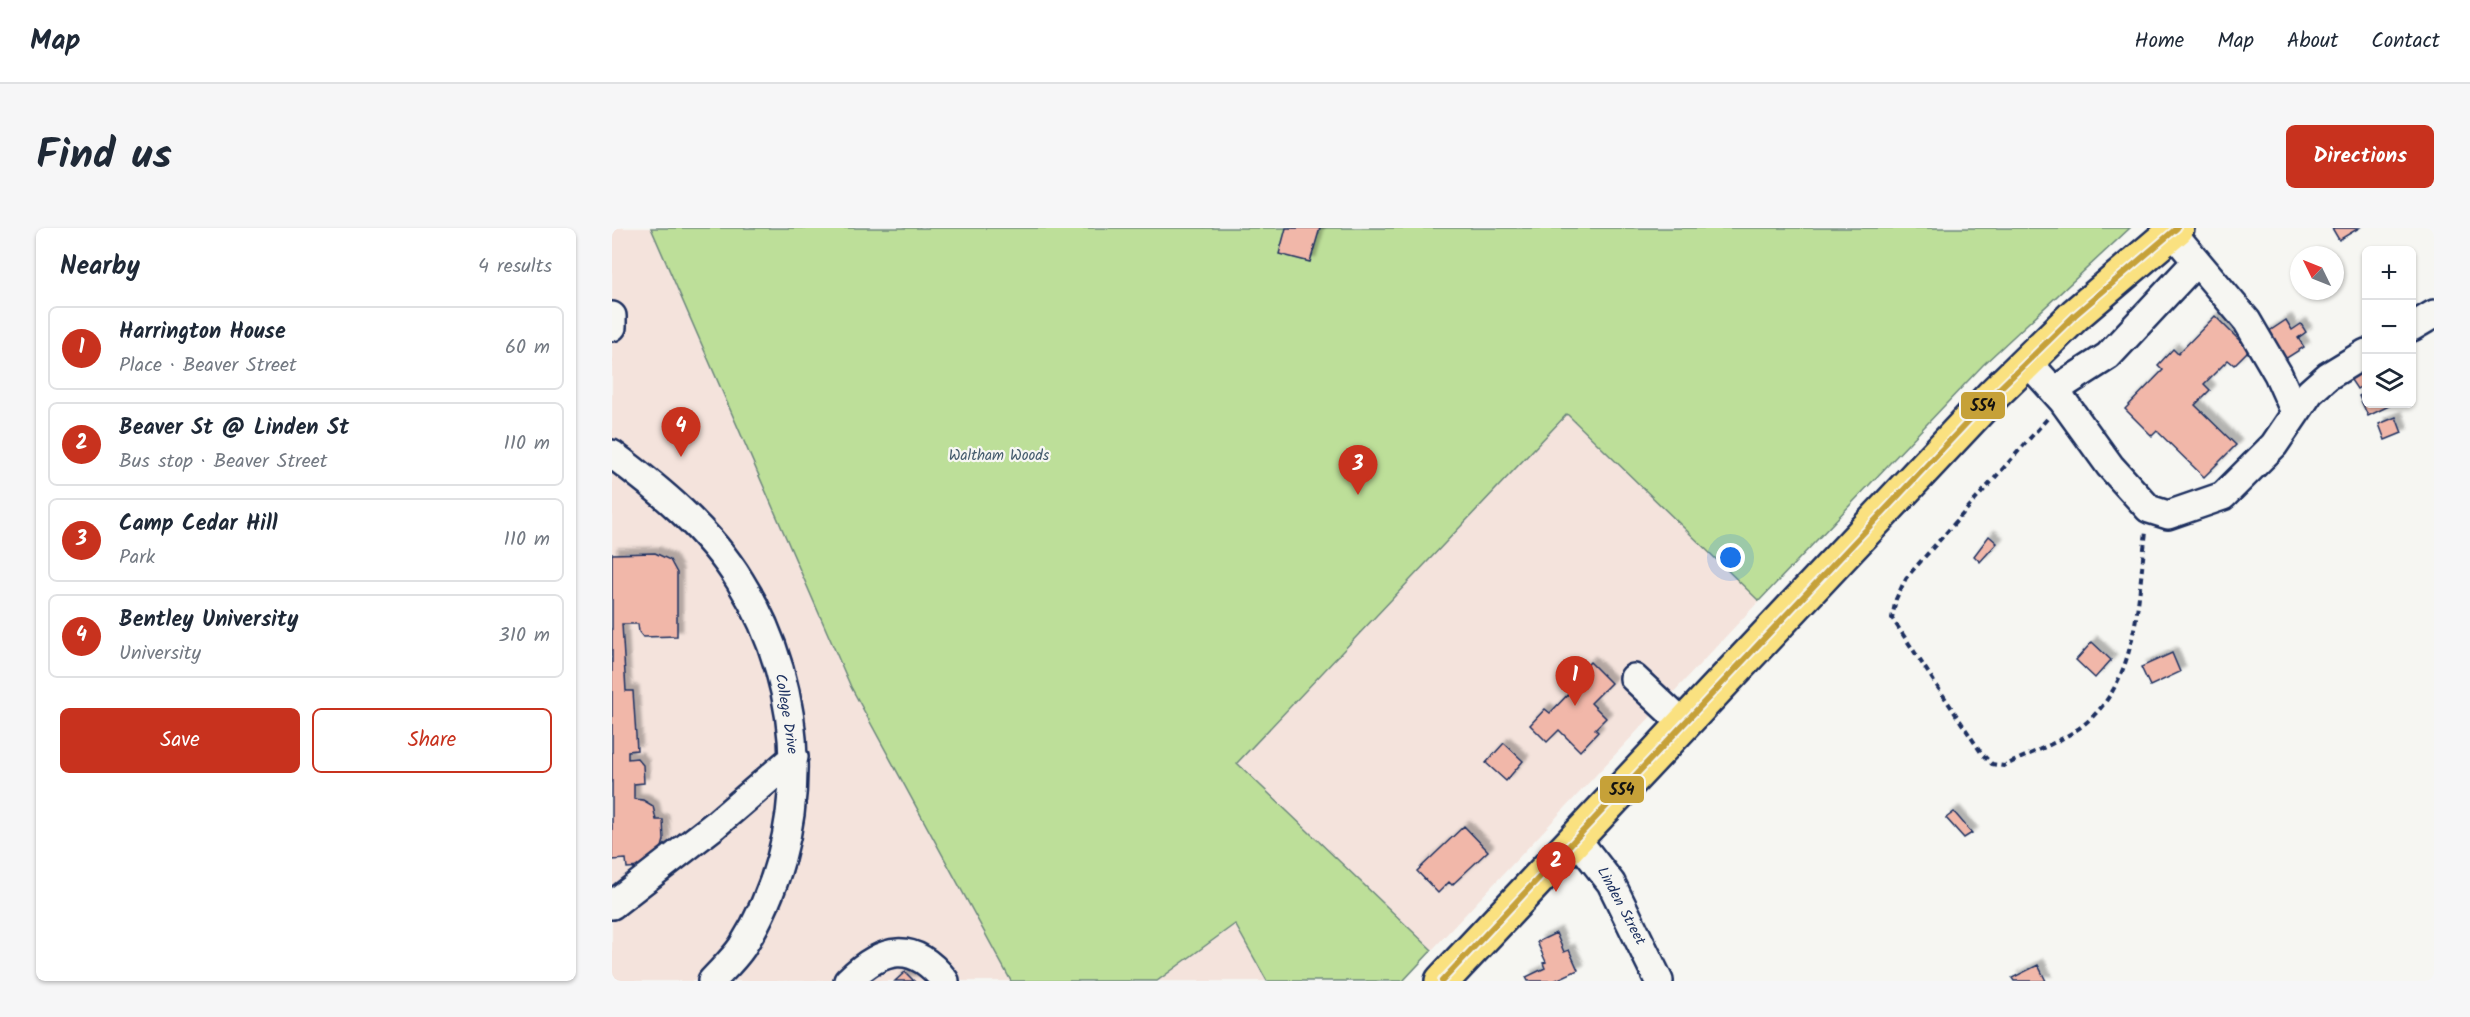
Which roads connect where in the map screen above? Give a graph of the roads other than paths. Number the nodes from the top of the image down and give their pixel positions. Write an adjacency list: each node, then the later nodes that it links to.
1 (2174, 230): 2 (street); 8 (main road)
2 (2195, 263): 9 (street); 10 (street)
3 (2434, 314): 5 (street)
4 (612, 316): 6 (street)
5 (2416, 325)
6 (612, 327)
7 (2365, 354): 10 (street)
8 (2027, 361): 9 (street); 13 (main road)
9 (2059, 395): 10 (street)
10 (2295, 411)
11 (612, 454): 14 (street, College Drive)
12 (1634, 678): 13 (street)
13 (1682, 723): 15 (main road)
14 (794, 758): 16 (street); 17 (street, College Drive)
15 (1575, 837): 20 (main road); 21 (street, Linden Street)
16 (612, 905)
17 (712, 981)
18 (848, 981): 19 (street)
19 (945, 981)
20 (1442, 981)
21 (1659, 981)

